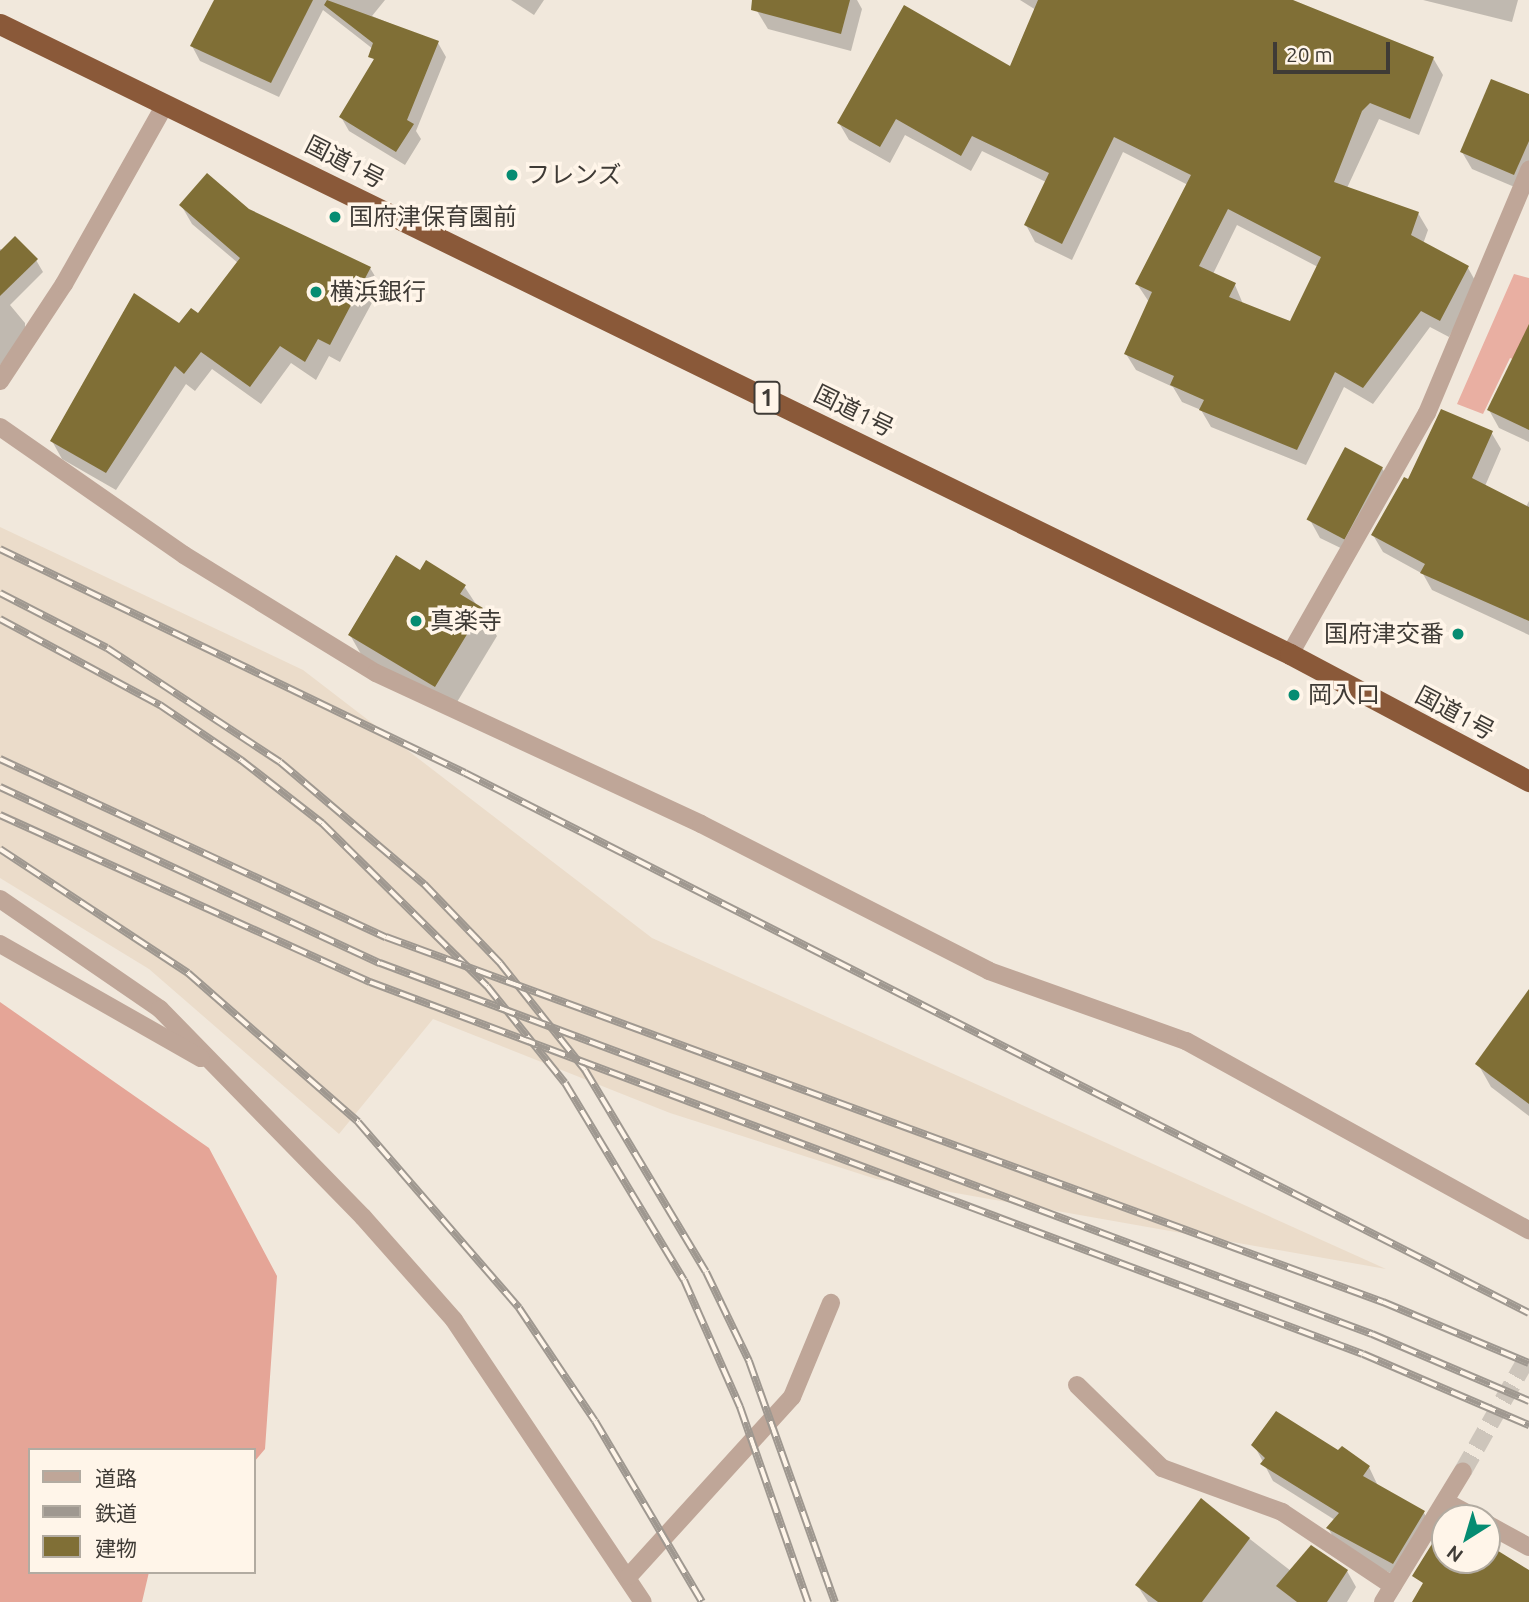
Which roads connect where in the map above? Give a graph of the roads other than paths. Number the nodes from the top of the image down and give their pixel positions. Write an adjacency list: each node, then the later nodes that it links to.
1 (0, 24): 2 (highway, 国道1号 / 1)
2 (165, 105): 4 (street); 6 (highway, 国道1号 / 1)
3 (1529, 170): 6 (street)
4 (0, 381)
5 (0, 426): 11 (street)
6 (1290, 654): 7 (highway, 国道1号 / 1)
7 (1529, 781)
8 (0, 899): 10 (street)
9 (0, 944): 10 (street)
10 (220, 1068): 19 (street)
11 (1529, 1230)
12 (831, 1303): 19 (street)
13 (1077, 1385): 20 (street)
14 (1464, 1471): 15 (street)
15 (1446, 1502): 16 (street); 20 (street)
16 (1450, 1504)
17 (1501, 1532): 18 (street)
18 (1529, 1548)
19 (629, 1576): 21 (street)
20 (1393, 1586): 22 (street)
21 (643, 1602)
22 (1382, 1602)

